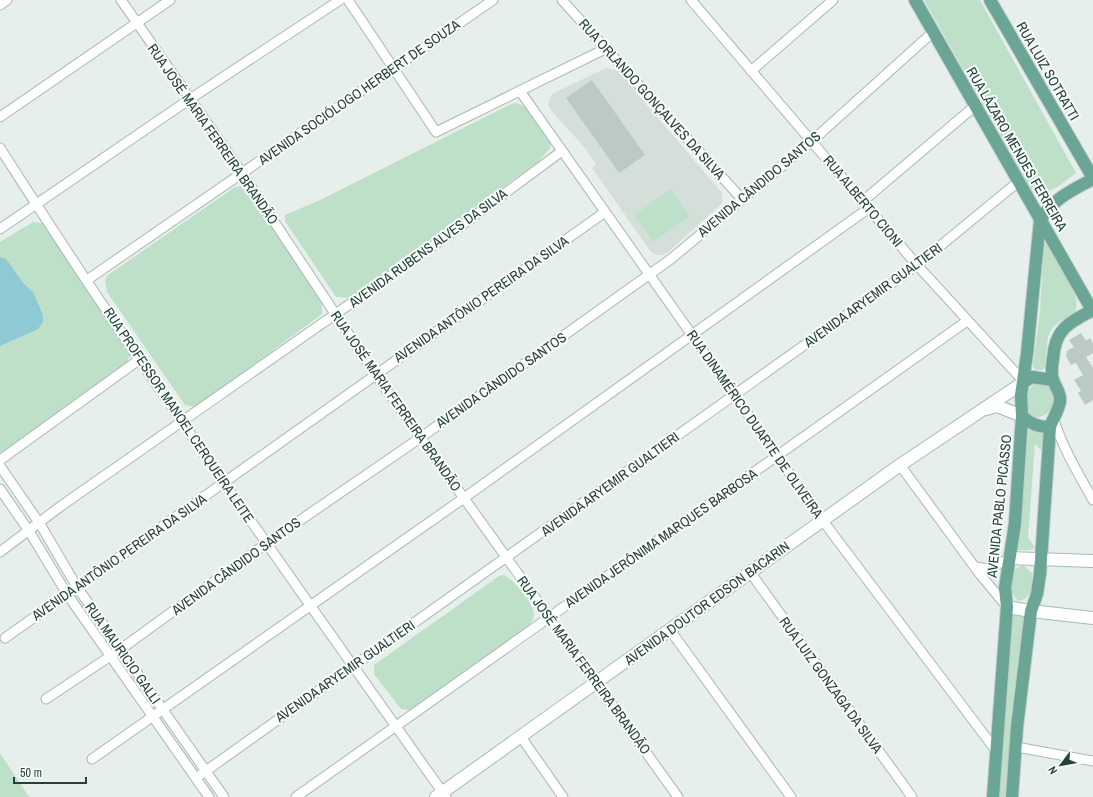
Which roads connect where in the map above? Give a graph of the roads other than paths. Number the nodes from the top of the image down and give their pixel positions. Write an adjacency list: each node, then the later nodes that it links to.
1 (7, 0): 12 (street)
2 (121, 0): 13 (street, RUA JOSÉ MARIA FERREIRA BRANDÃO)
3 (170, 0): 13 (street)
4 (340, 0): 19 (street)
5 (348, 0): 16 (street)
6 (493, 0): 16 (street, AVENIDA SOCIÓLOGO HERBERT DE SOUZA)
7 (562, 0): 15 (street, RUA ORLANDO GONÇALVES DA SILVA)
8 (833, 0): 17 (street)
9 (915, 0): 14 (main road, RUA LÁZARO MENDES FERREIRA)
10 (990, 0): 26 (main road, RUA LUIZ SOTRATTI)
11 (697, 2): 17 (street, RUA ALBERTO CIONI)
12 (0, 5)
13 (137, 23): 19 (street, RUA JOSÉ MARIA FERREIRA BRANDÃO); 21 (street)
14 (933, 32): 20 (main road, RUA LÁZARO MENDES FERREIRA); 22 (street, AVENIDA CÂNDIDO SANTOS)
15 (606, 48): 18 (street); 28 (street, RUA ORLANDO GONÇALVES DA SILVA)
16 (394, 68): 18 (street); 25 (street, AVENIDA SOCIÓLOGO HERBERT DE SOUZA)
17 (751, 71): 22 (street, RUA ALBERTO CIONI)
18 (520, 90): 24 (street, RUA DINAMÉRICO DUARTE DE OLIVEIRA)
19 (190, 99): 25 (street, RUA JOSÉ MARIA FERREIRA BRANDÃO); 29 (street)
20 (975, 106): 27 (main road, RUA LÁZARO MENDES FERREIRA); 30 (street)
21 (0, 117)
22 (812, 140): 28 (street, AVENIDA CÂNDIDO SANTOS); 30 (street, RUA ALBERTO CIONI)
23 (0, 148): 29 (street, RUA PROFESSOR MANOEL CERQUEIRA LEITE)
24 (562, 151): 31 (street, RUA DINAMÉRICO DUARTE DE OLIVEIRA); 38 (street, AVENIDA RUBENS ALVES DA SILVA)
25 (242, 173): 36 (street, AVENIDA SOCIÓLOGO HERBERT DE SOUZA); 38 (street, RUA JOSÉ MARIA FERREIRA BRANDÃO)
26 (1093, 179): 32 (main road)
27 (1018, 182): 32 (main road, RUA LÁZARO MENDES FERREIRA); 34 (street, AVENIDA ARYEMIR GUALTIERI)
28 (741, 198): 35 (street, AVENIDA CÂNDIDO SANTOS)
29 (36, 204): 33 (street); 36 (street, RUA PROFESSOR MANOEL CERQUEIRA LEITE)
30 (866, 205): 34 (street, RUA ALBERTO CIONI); 40 (street)
31 (605, 212): 35 (street, RUA DINAMÉRICO DUARTE DE OLIVEIRA); 42 (street, AVENIDA ANTÔNIO PEREIRA DA SILVA)
32 (1040, 220): 37 (main road, RUA LÁZARO MENDES FERREIRA); 44 (main road, AVENIDA PABLO PICASSO)
33 (0, 229)
34 (917, 265): 39 (street, RUA ALBERTO CIONI); 45 (street, AVENIDA ARYEMIR GUALTIERI)
35 (650, 275): 40 (street, RUA DINAMÉRICO DUARTE DE OLIVEIRA); 50 (street, AVENIDA CÂNDIDO SANTOS)
36 (87, 280): 41 (street, RUA PROFESSOR MANOEL CERQUEIRA LEITE)
37 (1093, 311): 43 (main road)
38 (335, 314): 42 (street, RUA JOSÉ MARIA FERREIRA BRANDÃO); 48 (street, AVENIDA RUBENS ALVES DA SILVA)
39 (967, 321): 44 (street, RUA ALBERTO CIONI); 51 (street, AVENIDA JERÔNIMA MARQUES BARBOSA)
40 (691, 334): 45 (street, RUA DINAMÉRICO DUARTE DE OLIVEIRA); 57 (street)
41 (140, 359): 48 (street, RUA PROFESSOR MANOEL CERQUEIRA LEITE); 52 (street)
42 (375, 374): 50 (street, RUA JOSÉ MARIA FERREIRA BRANDÃO); 55 (street, AVENIDA ANTÔNIO PEREIRA DA SILVA)
43 (1053, 380): 44 (main road); 49 (main road)
44 (1024, 382): 46 (street, AVENIDA DOUTOR EDSON BACARIN); 47 (main road, AVENIDA PABLO PICASSO)
45 (734, 394): 51 (street, RUA DINAMÉRICO DUARTE DE OLIVEIRA); 64 (street, AVENIDA ARYEMIR GUALTIERI)
46 (979, 411): 47 (street, AVENIDA DOUTOR EDSON BACARIN); 54 (street, AVENIDA DOUTOR EDSON BACARIN)
47 (1022, 416): 49 (main road); 65 (main road, AVENIDA PABLO PICASSO)
48 (183, 422): 55 (street, RUA PROFESSOR MANOEL CERQUEIRA LEITE); 60 (street, AVENIDA RUBENS ALVES DA SILVA)
49 (1052, 422): 58 (street); 66 (main road)
50 (420, 438): 57 (street, RUA JOSÉ MARIA FERREIRA BRANDÃO); 62 (street, AVENIDA CÂNDIDO SANTOS)
51 (777, 455): 59 (street, RUA DINAMÉRICO DUARTE DE OLIVEIRA); 75 (street, AVENIDA JERÔNIMA MARQUES BARBOSA)
52 (0, 460)
53 (0, 466): 60 (street, RUA MAURICIO GALLI)
54 (900, 466): 59 (street, AVENIDA DOUTOR EDSON BACARIN); 68 (street)
55 (224, 482): 62 (street, RUA PROFESSOR MANOEL CERQUEIRA LEITE); 70 (street, AVENIDA ANTÔNIO PEREIRA DA SILVA)
56 (0, 489): 61 (street, RUA MAURICIO GALLI)
57 (464, 498): 64 (street, RUA JOSÉ MARIA FERREIRA BRANDÃO); 72 (street)
58 (1093, 500)
59 (823, 520): 69 (street, AVENIDA DOUTOR EDSON BACARIN); 89 (street, RUA DINAMÉRICO DUARTE DE OLIVEIRA)
60 (40, 524): 61 (street, AVENIDA RUBENS ALVES DA SILVA); 70 (street, RUA MAURICIO GALLI)
61 (29, 531): 63 (street, AVENIDA RUBENS ALVES DA SILVA); 71 (street, RUA MAURICIO GALLI)
62 (267, 543): 72 (street, RUA PROFESSOR MANOEL CERQUEIRA LEITE); 79 (street, AVENIDA CÂNDIDO SANTOS)
63 (0, 552)
64 (507, 558): 75 (street, RUA JOSÉ MARIA FERREIRA BRANDÃO); 81 (street, AVENIDA ARYEMIR GUALTIERI)
65 (1011, 558): 66 (street); 68 (street); 73 (main road, AVENIDA PABLO PICASSO)
66 (1041, 559): 67 (street); 74 (main road)
67 (1093, 561)
68 (976, 567): 73 (street)
69 (750, 572): 77 (street, AVENIDA DOUTOR EDSON BACARIN); 101 (street, RUA LUIZ GONZAGA DA SILVA)
70 (77, 587): 71 (street, AVENIDA ANTÔNIO PEREIRA DA SILVA); 79 (street, RUA MAURICIO GALLI)
71 (67, 594): 78 (street, AVENIDA ANTÔNIO PEREIRA DA SILVA); 80 (street, RUA MAURICIO GALLI)
72 (310, 604): 81 (street, RUA PROFESSOR MANOEL CERQUEIRA LEITE); 84 (street)
73 (1007, 607): 74 (street); 89 (main road, AVENIDA PABLO PICASSO)
74 (1031, 611): 76 (street); 88 (main road)
75 (549, 617): 82 (street, RUA JOSÉ MARIA FERREIRA BRANDÃO); 86 (street, AVENIDA JERÔNIMA MARQUES BARBOSA)
76 (1093, 618)
77 (670, 630): 82 (street, AVENIDA DOUTOR EDSON BACARIN); 100 (street)
78 (5, 638)
79 (121, 649): 80 (street, AVENIDA CÂNDIDO SANTOS); 84 (street, RUA MAURICIO GALLI)
80 (111, 656): 83 (street, AVENIDA CÂNDIDO SANTOS); 85 (street, RUA MAURICIO GALLI)
81 (353, 665): 86 (street, RUA PROFESSOR MANOEL CERQUEIRA LEITE); 92 (street, AVENIDA ARYEMIR GUALTIERI)
82 (596, 683): 87 (street, AVENIDA DOUTOR EDSON BACARIN); 99 (street, RUA JOSÉ MARIA FERREIRA BRANDÃO)
83 (46, 699)
84 (163, 708): 85 (street); 92 (street, RUA MAURICIO GALLI)
85 (153, 715): 90 (street); 93 (street, RUA MAURICIO GALLI)
86 (396, 726): 94 (street, RUA PROFESSOR MANOEL CERQUEIRA LEITE); 97 (street, AVENIDA JERÔNIMA MARQUES BARBOSA)
87 (521, 737): 94 (street, AVENIDA DOUTOR EDSON BACARIN); 98 (street)
88 (1016, 747): 91 (street); 103 (main road)
89 (997, 752): 102 (main road, AVENIDA PABLO PICASSO)
90 (92, 759)
91 (1093, 761)
92 (205, 771): 93 (street, AVENIDA ARYEMIR GUALTIERI); 96 (street, RUA MAURICIO GALLI)
93 (196, 778): 95 (street, RUA MAURICIO GALLI)
94 (442, 795)
95 (209, 797)
96 (224, 797)
97 (296, 797)
98 (563, 797)
99 (678, 797)
100 (791, 797)
101 (912, 797)
102 (993, 797)
103 (1012, 797)

